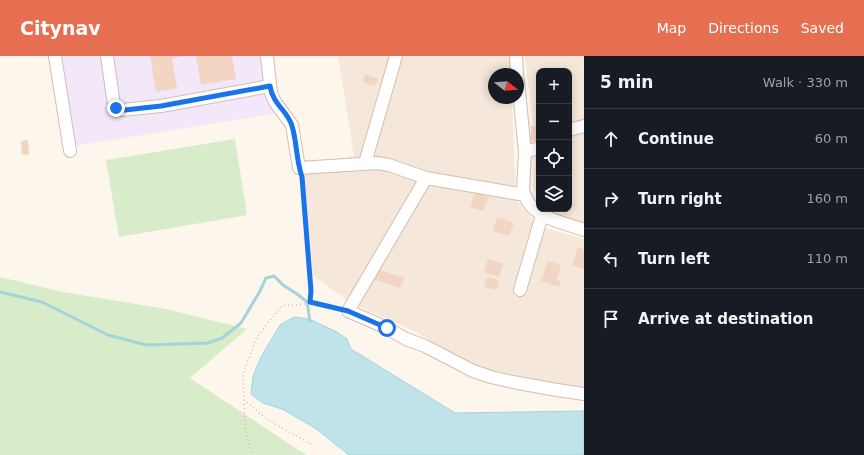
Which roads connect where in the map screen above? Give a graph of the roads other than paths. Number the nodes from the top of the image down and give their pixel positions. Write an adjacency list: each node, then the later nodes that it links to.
1 (55, 56): 12 (street)
2 (106, 56): 7 (street)
3 (267, 56): 7 (street)
4 (396, 56): 14 (street)
5 (516, 56): 6 (street)
6 (517, 68)
7 (270, 86): 14 (street)
8 (520, 104): 13 (street)
9 (584, 126): 10 (street)
10 (572, 129)
11 (536, 149): 13 (street)
12 (70, 151)
13 (525, 152): 16 (street)
14 (365, 163): 15 (street)
15 (426, 178): 16 (street); 20 (street)
16 (524, 194): 17 (street)
17 (542, 215): 18 (street); 19 (street)
18 (584, 230)
19 (520, 290)
20 (584, 394)

